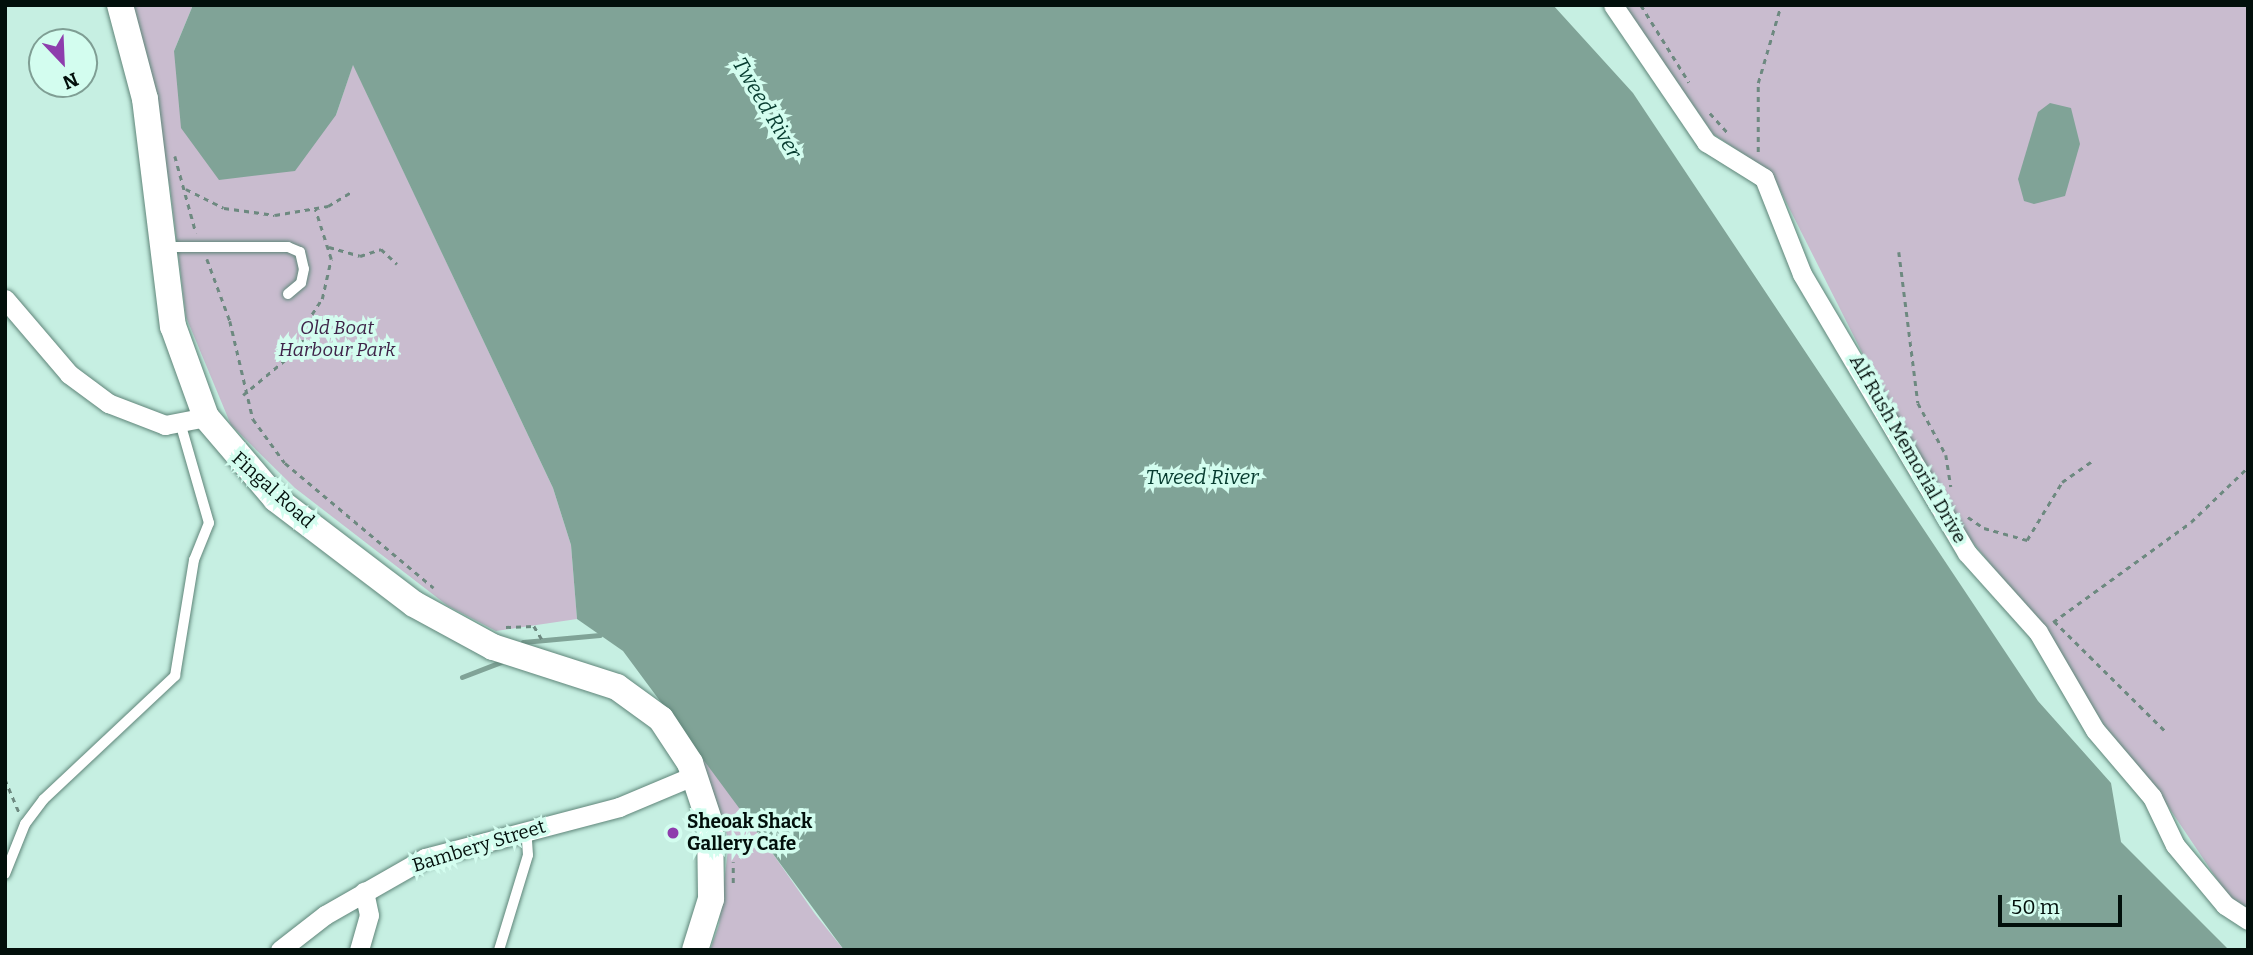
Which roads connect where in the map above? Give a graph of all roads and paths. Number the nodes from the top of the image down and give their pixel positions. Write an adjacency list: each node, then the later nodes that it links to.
1 (120, 5): 13 (street, Fingal Road)
2 (1613, 5): 9 (street)
3 (1641, 5): 5 (path)
4 (1781, 5): 9 (path)
5 (1694, 91)
6 (1705, 106): 7 (path)
7 (1734, 139)
8 (174, 153): 10 (path)
9 (1764, 178): 28 (street, Alf Rush Memorial Drive)
10 (186, 189): 12 (path); 15 (path)
11 (351, 192): 12 (path)
12 (315, 209): 14 (path)
13 (164, 247): 15 (lane); 21 (street, Fingal Road)
14 (329, 247): 17 (path); 20 (path)
15 (202, 248): 18 (lane); 20 (path)
16 (1899, 252): 25 (path)
17 (397, 264)
18 (288, 295)
19 (5, 299): 22 (street)
20 (243, 395): 27 (path)
21 (206, 417): 22 (street); 33 (street, Fingal Road)
22 (181, 426): 35 (lane)
23 (2093, 460): 26 (path)
24 (2246, 469): 29 (path)
25 (1952, 491)
26 (1962, 510)
27 (443, 596)
28 (2029, 621): 29 (path); 39 (street, Alf Rush Memorial Drive)
29 (2054, 621): 32 (path)
30 (498, 627): 31 (path)
31 (543, 642)
32 (2165, 730)
33 (695, 775): 36 (street, Bambery Street); 43 (street, Fingal Road)
34 (5, 779): 35 (path)
35 (25, 824): 37 (lane)
36 (526, 830): 38 (street, Bambery Street); 42 (lane)
37 (5, 874)
38 (364, 892): 40 (street, Bambery Street); 41 (street)
39 (2248, 920)
40 (280, 950)
41 (359, 950)
42 (499, 950)
43 (695, 950)

